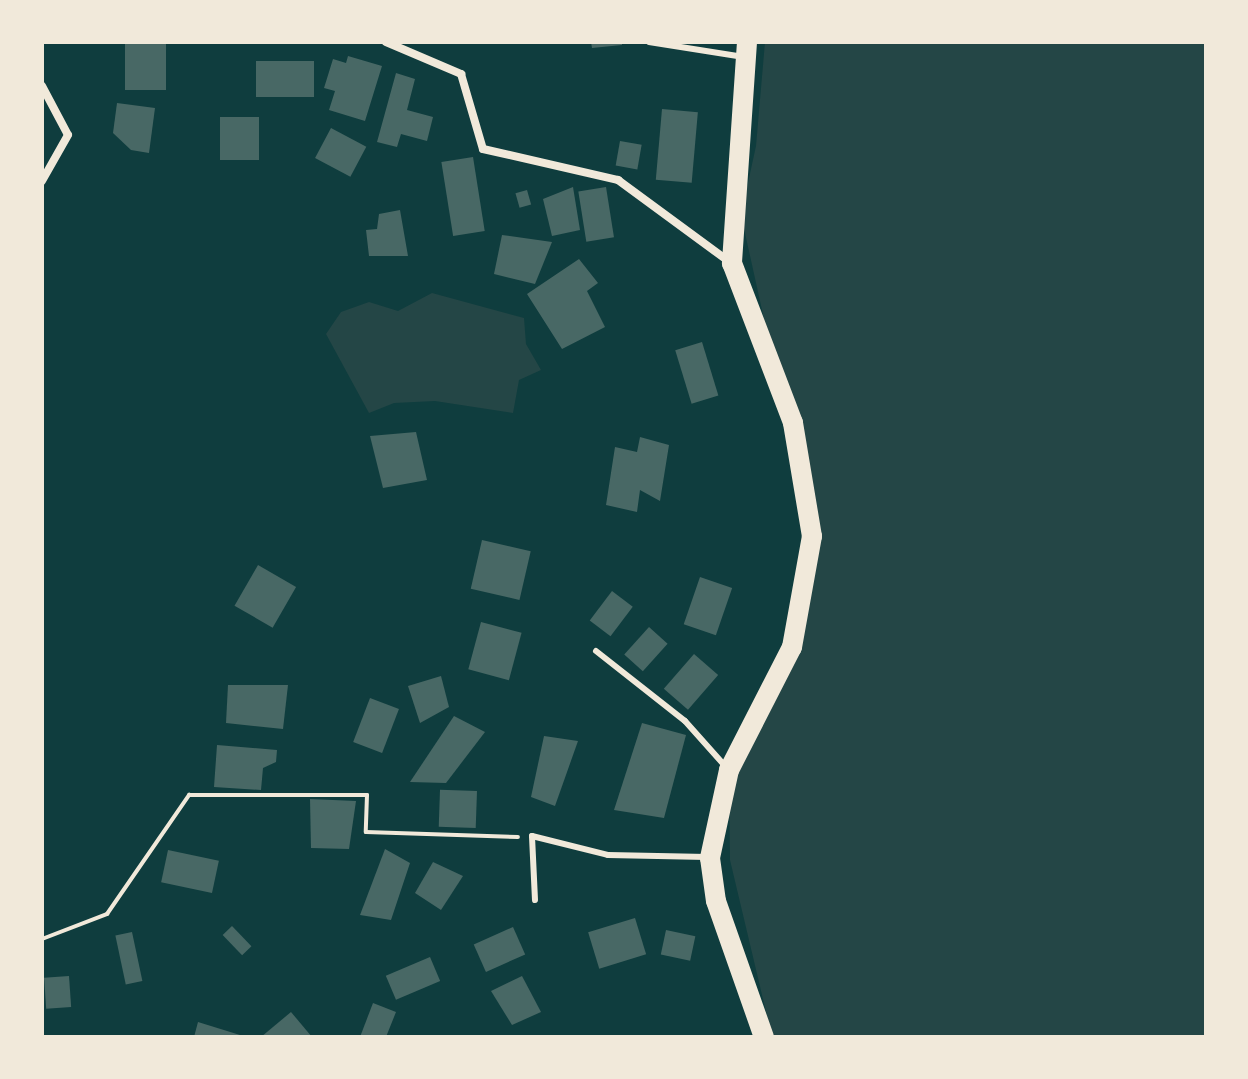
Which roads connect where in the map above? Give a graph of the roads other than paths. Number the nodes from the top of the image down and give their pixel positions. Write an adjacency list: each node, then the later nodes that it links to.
1 (386, 42): 6 (street)
2 (649, 42): 3 (lane)
3 (747, 50): 6 (main road)
4 (42, 86): 5 (street)
5 (42, 181)
6 (732, 263): 8 (main road)
7 (596, 651): 8 (lane)
8 (729, 770): 9 (main road)
9 (710, 858): 10 (lane); 11 (main road)
10 (535, 900)
11 (764, 1037)

